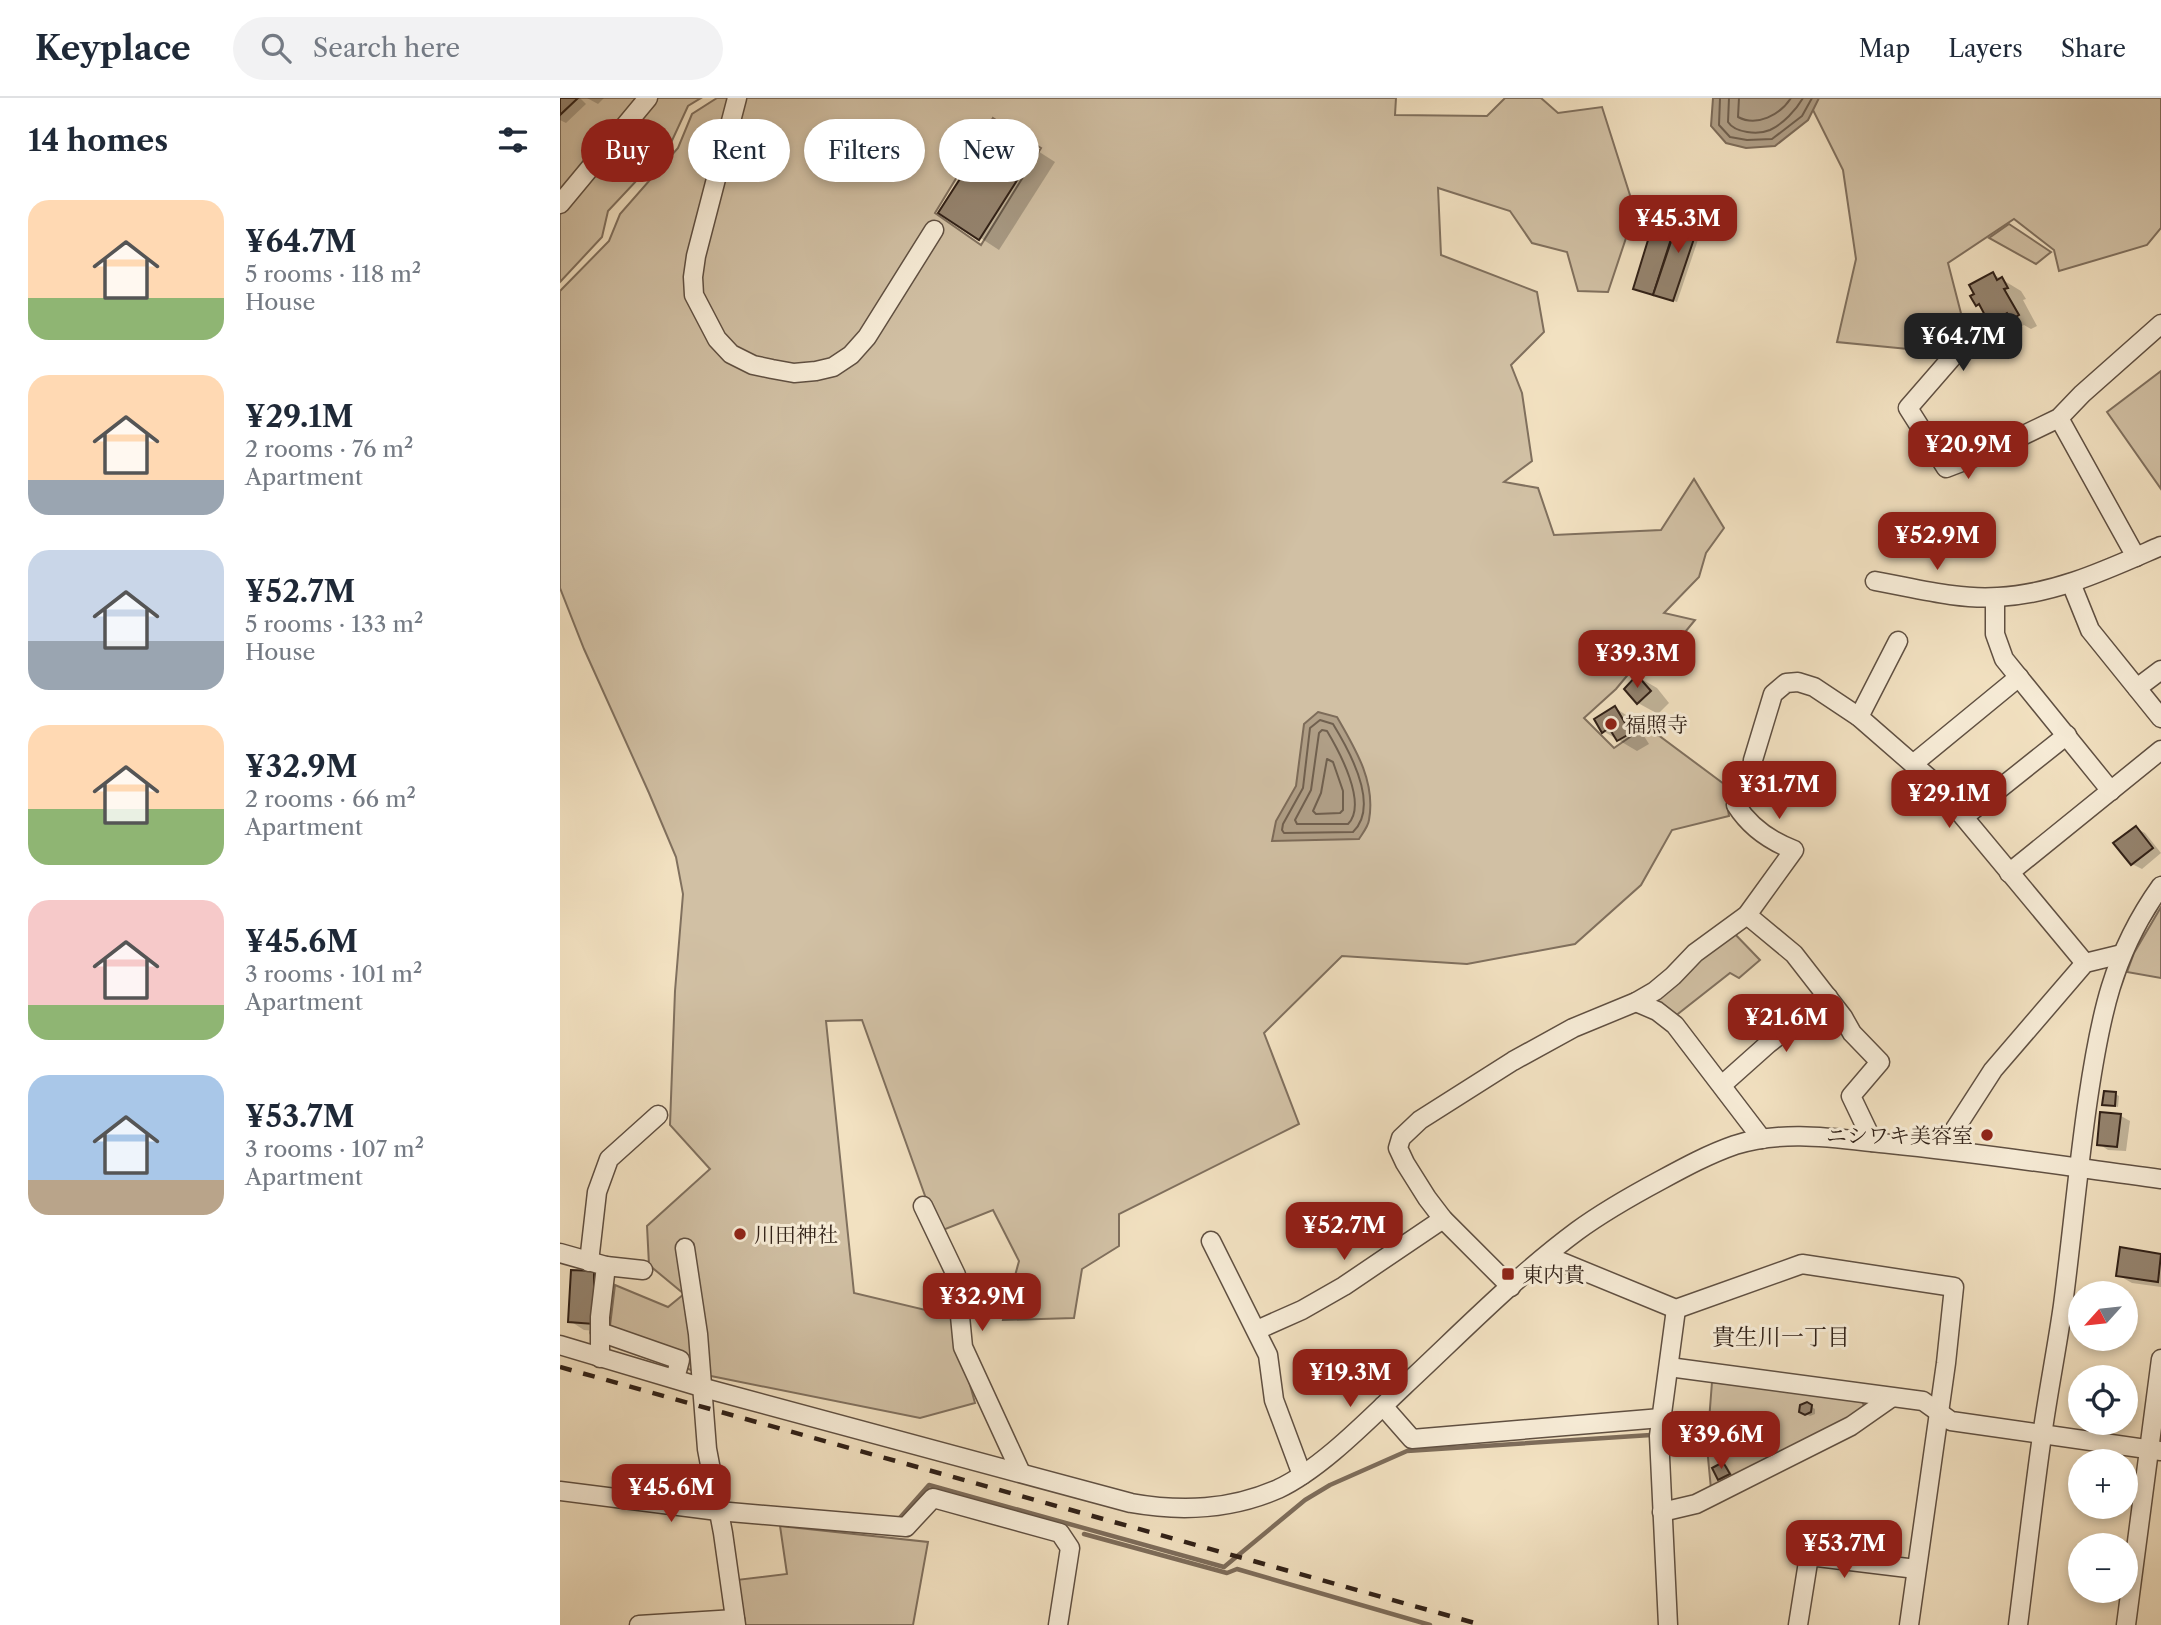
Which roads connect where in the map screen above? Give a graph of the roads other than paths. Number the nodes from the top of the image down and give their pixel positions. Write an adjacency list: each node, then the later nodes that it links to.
1 (648, 98): 3 (street)
2 (737, 98): 4 (street)
3 (560, 204)
4 (934, 230)
5 (1976, 324): 7 (street)
6 (2159, 333): 7 (street)
7 (2059, 418): 9 (street)
8 (2161, 546): 9 (street)
9 (2136, 557): 11 (street)
10 (1875, 581): 12 (street)
11 (2071, 583): 12 (street); 16 (street)
12 (1995, 598): 15 (street)
13 (1898, 641): 17 (street)
14 (2161, 670): 16 (street)
15 (2019, 677): 19 (street); 21 (street)
16 (2137, 688): 18 (street)
17 (1859, 717): 21 (street); 26 (street)
18 (2161, 718)
19 (2067, 735): 22 (street); 23 (street)
20 (2161, 750): 22 (street)
21 (1913, 764): 23 (street)
22 (2111, 791): 24 (street)
23 (1964, 817): 24 (street)
24 (2009, 873): 28 (street)
25 (2161, 886): 27 (street)
26 (1747, 915): 29 (street); 30 (street)
27 (2122, 954): 28 (street); 36 (street)
28 (2085, 964): 35 (street)
29 (1828, 997): 31 (street); 34 (street)
30 (1636, 1002): 31 (street); 39 (street)
31 (1722, 1085): 33 (street)
32 (657, 1115): 44 (street)
33 (1762, 1139): 34 (street); 43 (street)
34 (1873, 1142): 35 (street)
35 (1942, 1149): 36 (street)
36 (2078, 1168): 37 (street); 60 (street)
37 (2161, 1179)
38 (923, 1206): 62 (street)
39 (1443, 1219): 46 (street); 48 (street)
40 (1211, 1241): 48 (street)
41 (685, 1248): 55 (street)
42 (560, 1253): 44 (street)
43 (1548, 1256): 46 (street); 47 (street)
44 (597, 1264): 45 (street); 49 (street)
45 (643, 1270)
46 (1511, 1287): 57 (street)
47 (1676, 1309): 53 (street); 58 (street)
48 (1257, 1330): 63 (street)
49 (600, 1332): 51 (street); 54 (street)
50 (560, 1345): 51 (street)
51 (600, 1358): 55 (street)
52 (2161, 1359): 61 (street)
53 (1669, 1367): 56 (street); 59 (street)
54 (677, 1371)
55 (704, 1388): 62 (street); 65 (street)
56 (1891, 1398): 58 (street); 66 (street)
57 (1383, 1406): 59 (street); 63 (street)
58 (1938, 1412): 60 (street); 67 (street)
59 (1661, 1418): 66 (street)
60 (2042, 1434): 61 (street); 74 (street)
61 (2155, 1450): 75 (street)
62 (1021, 1473): 63 (street)
63 (1302, 1475)
64 (560, 1491): 65 (street)
65 (718, 1511): 68 (street); 70 (street)
66 (1662, 1512): 71 (street)
67 (1916, 1569): 72 (street); 73 (street)
68 (735, 1622): 69 (street)
69 (639, 1625)
70 (1058, 1625)
71 (1668, 1625)
72 (1798, 1625)
73 (1909, 1625)
74 (2018, 1625)
75 (2126, 1625)

